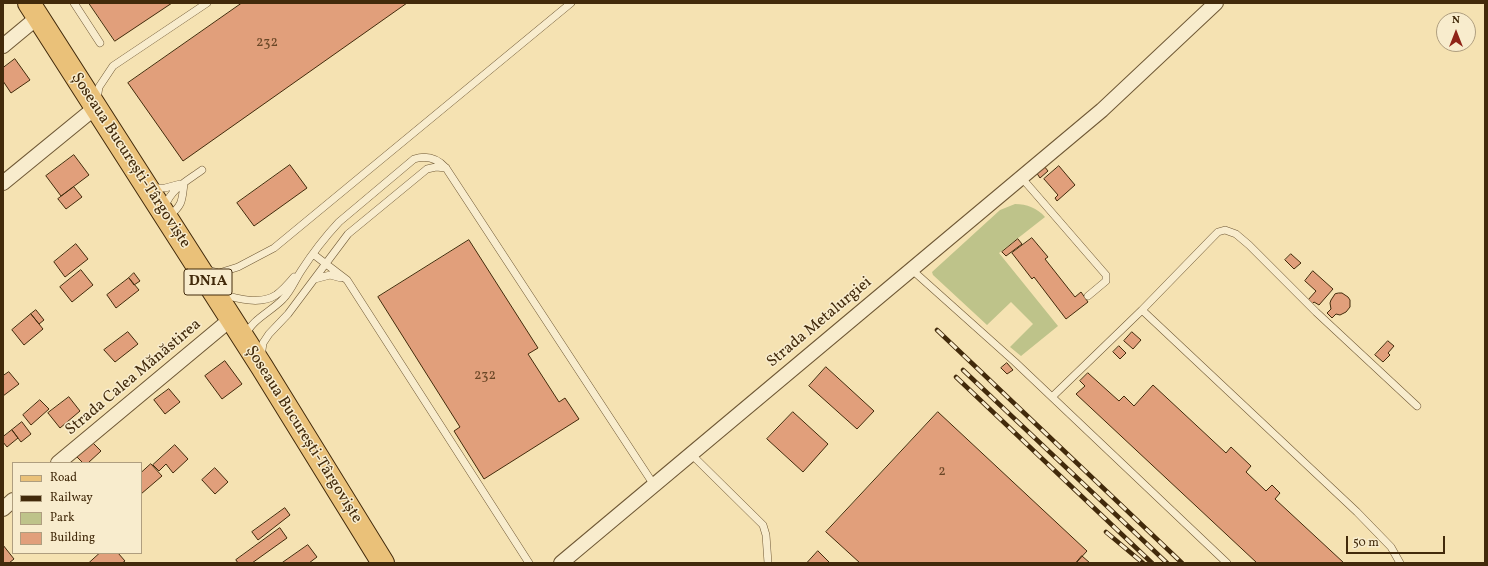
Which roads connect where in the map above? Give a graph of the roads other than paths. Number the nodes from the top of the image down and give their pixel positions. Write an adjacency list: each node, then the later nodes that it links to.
1 (74, 3): 6 (lane)
2 (207, 3): 8 (lane)
3 (571, 3): 18 (lane)
4 (1216, 3): 11 (street, Strada Metalurgiei)
5 (34, 10): 7 (street); 8 (main road, Șoseaua București-Târgoviște / DN1A)
6 (100, 43)
7 (3, 46)
8 (96, 107): 12 (street); 14 (main road, Șoseaua București-Târgoviște / DN1A)
9 (446, 168): 16 (lane); 17 (lane); 33 (lane)
10 (202, 170): 13 (lane)
11 (1021, 177): 19 (street, Strada Metalurgiei); 24 (lane)
12 (3, 183)
13 (184, 183): 14 (lane); 15 (lane); 15 (lane)
14 (148, 188): 15 (main road, Șoseaua București-Târgoviște / DN1A)
15 (164, 215): 18 (main road, Șoseaua București-Târgoviște / DN1A)
16 (313, 254): 17 (lane); 20 (lane)
17 (326, 264): 21 (lane); 22 (lane)
18 (200, 269): 23 (main road, Șoseaua București-Târgoviște / DN1A)
19 (911, 269): 29 (lane); 31 (street, Strada Metalurgiei)
20 (300, 272): 23 (lane); 27 (lane)
21 (314, 280): 22 (lane); 28 (lane)
22 (347, 280): 37 (lane)
23 (214, 292): 26 (main road, Șoseaua București-Târgoviște / DN1A)
24 (1088, 296)
25 (1142, 310): 29 (lane); 30 (lane); 41 (lane)
26 (232, 319): 27 (main road, Șoseaua București-Târgoviște / DN1A); 32 (street, Strada Calea Mănăstirea)
27 (245, 341): 28 (main road, Șoseaua București-Târgoviște / DN1A)
28 (262, 367): 36 (main road, Șoseaua București-Târgoviște / DN1A)
29 (1052, 397): 40 (lane)
30 (1417, 406)
31 (691, 454): 33 (street, Strada Metalurgiei); 39 (lane)
32 (59, 462)
33 (654, 485): 38 (street, Strada Metalurgiei)
34 (12, 501): 35 (street)
35 (3, 509)
36 (384, 563)
37 (529, 563)
38 (561, 563)
39 (768, 563)
40 (1227, 563)
41 (1400, 563)

